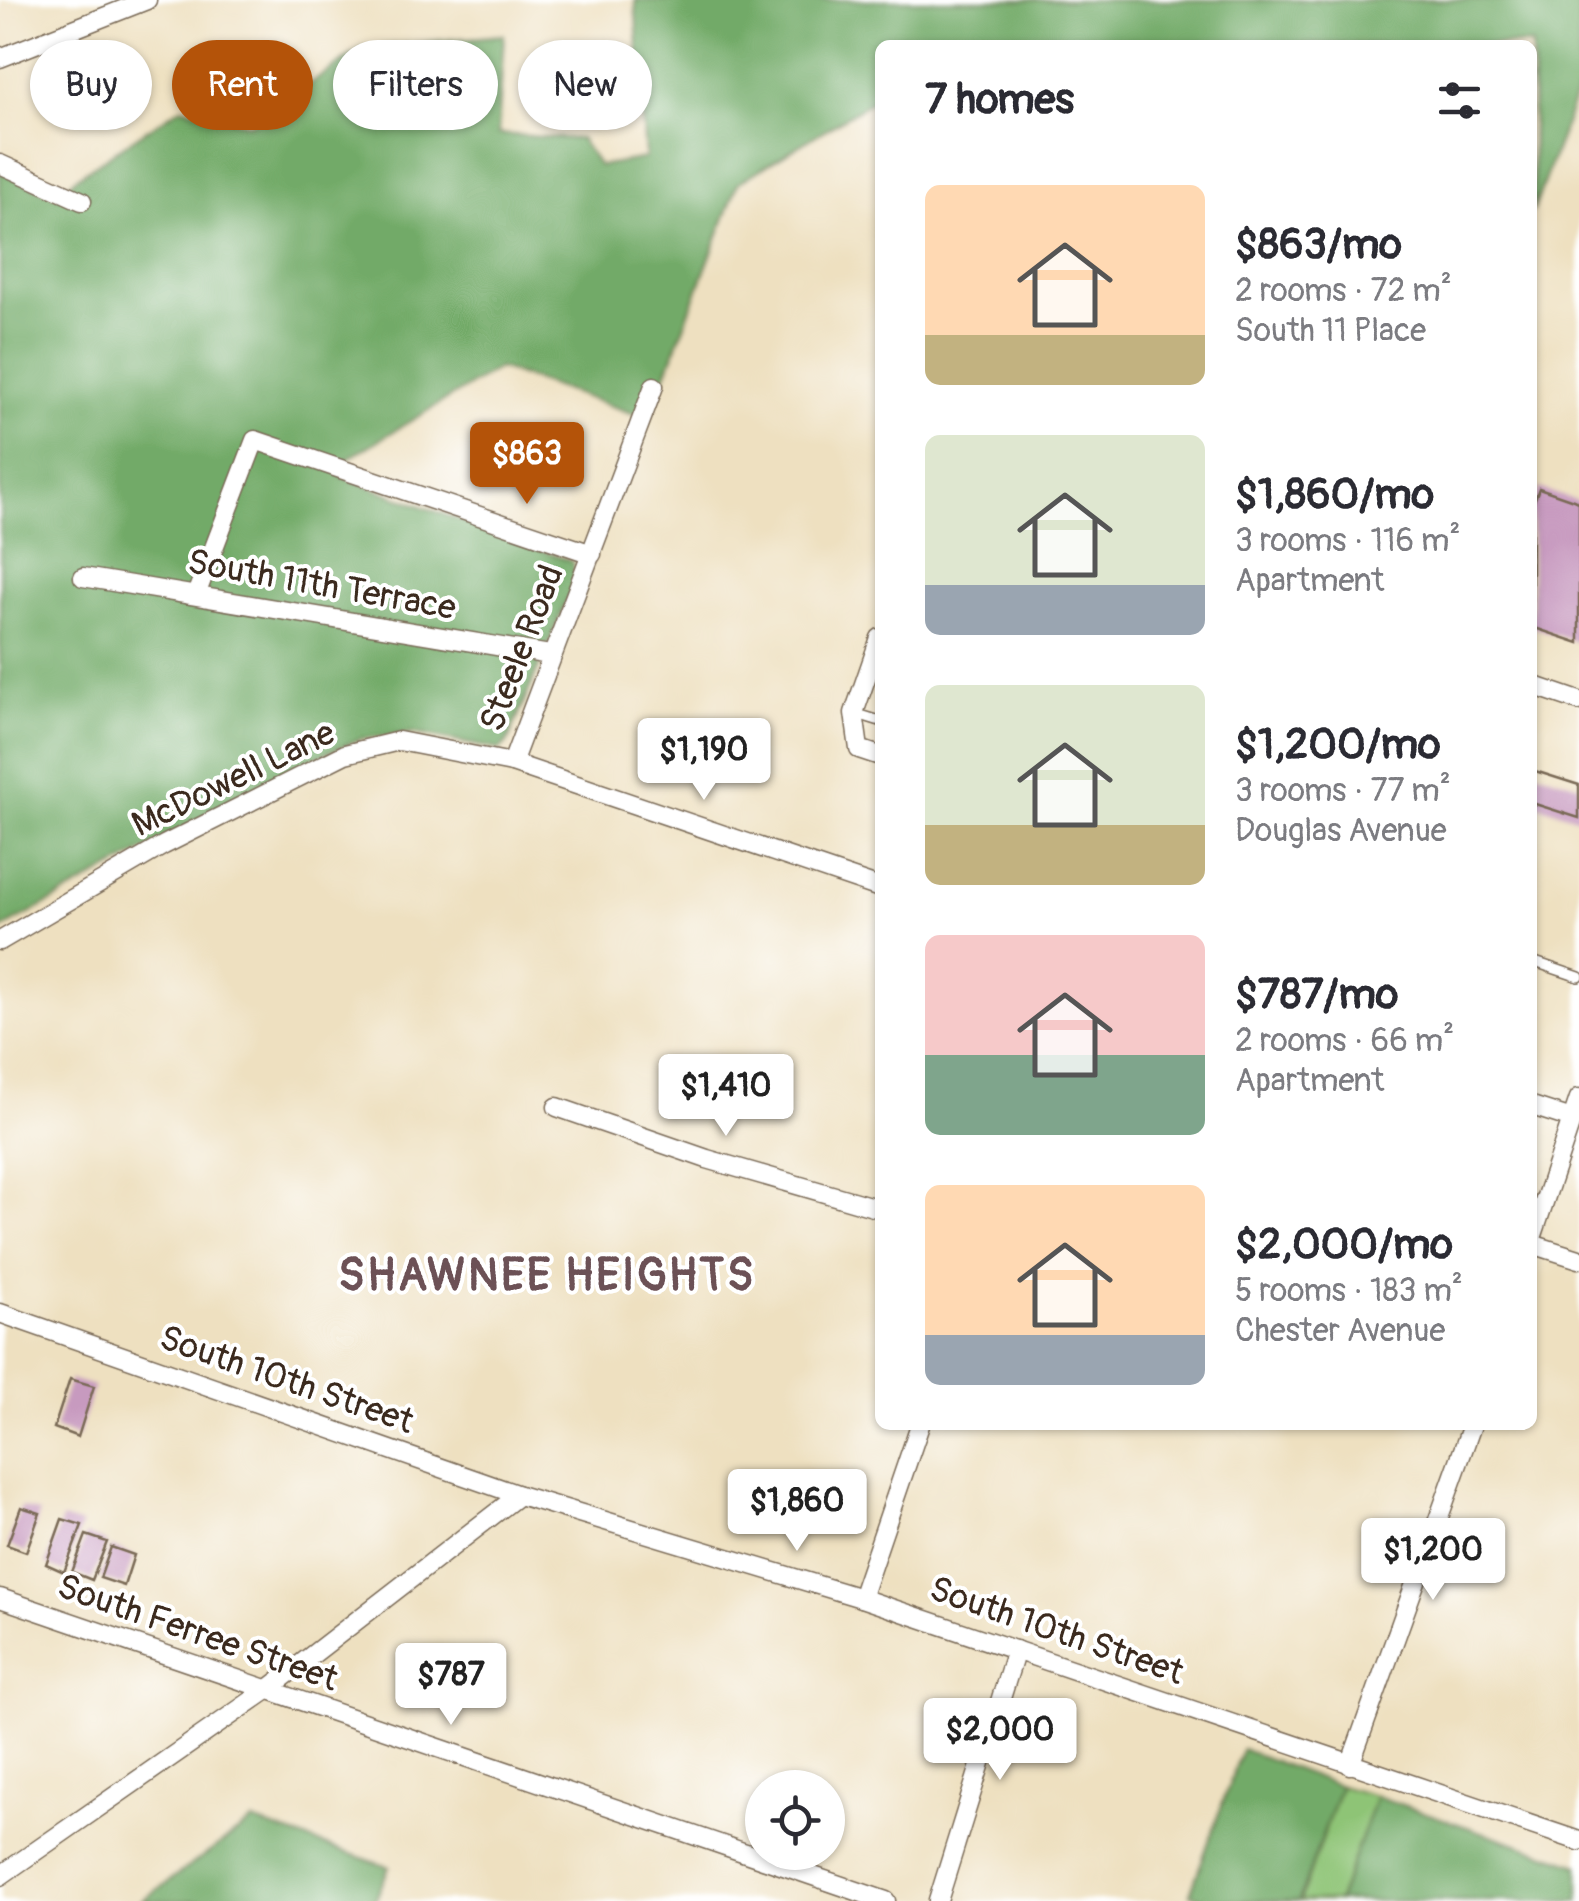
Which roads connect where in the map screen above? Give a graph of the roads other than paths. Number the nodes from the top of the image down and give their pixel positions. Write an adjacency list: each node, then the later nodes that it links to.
1 (147, 0): 2 (street)
2 (0, 58)
3 (0, 164): 4 (street)
4 (82, 201)
5 (654, 386): 6 (street, Steele Road)
6 (592, 554): 8 (street); 10 (street, Steele Road)
7 (83, 578): 8 (street, South 11th Terrace)
8 (196, 595): 10 (street, South 11th Terrace)
9 (875, 652): 13 (street)
10 (550, 655): 16 (street, Steele Road)
11 (1537, 686): 12 (street)
12 (1579, 701)
13 (854, 713): 14 (lane); 15 (street)
14 (875, 719)
15 (875, 754)
16 (512, 763): 17 (street, McDowell Lane); 18 (street, McDowell Lane)
17 (875, 886)
18 (0, 941)
19 (1537, 963): 20 (lane)
20 (1579, 976)
21 (1579, 1098): 24 (street)
22 (558, 1107): 25 (street)
23 (1537, 1108): 24 (street)
24 (1572, 1120): 26 (street)
25 (875, 1207)
26 (1537, 1226)
27 (1537, 1243): 28 (street)
28 (1579, 1259)
29 (0, 1313): 32 (street, South 10th Street)
30 (918, 1430): 34 (street)
31 (1470, 1430): 37 (street)
32 (519, 1495): 34 (street, South 10th Street); 36 (street)
33 (0, 1598): 36 (street, South Ferree Street)
34 (861, 1598): 35 (street, South 10th Street)
35 (1016, 1650): 37 (street, South 10th Street); 41 (street)
36 (267, 1690): 39 (street); 40 (street, South Ferree Street)
37 (1350, 1765): 38 (street, South 10th Street)
38 (1579, 1841)
39 (0, 1876)
40 (886, 1901)
41 (938, 1901)

